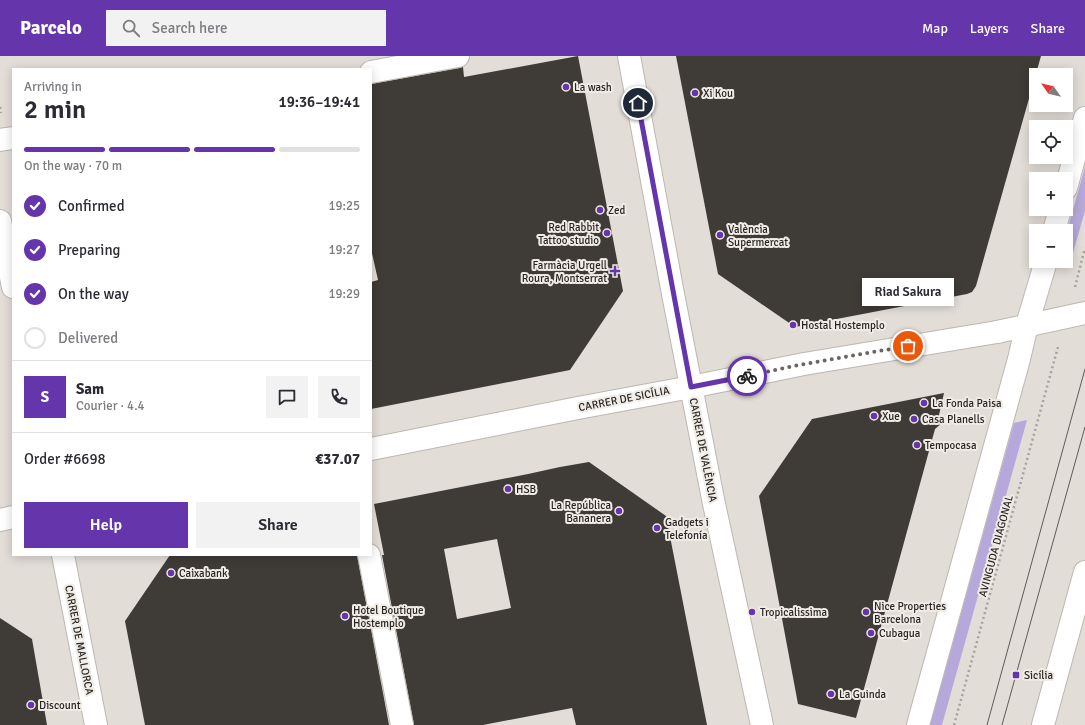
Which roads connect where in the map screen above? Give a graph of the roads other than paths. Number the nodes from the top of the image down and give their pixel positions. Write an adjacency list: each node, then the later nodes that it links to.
1 (458, 56): 3 (street)
2 (629, 56): 13 (street, CARRER DE VALÈNCIA)
3 (372, 72)
4 (1085, 118): 7 (street)
5 (12, 138): 6 (street)
6 (0, 140)
7 (1070, 172)
8 (0, 221): 10 (street)
9 (1044, 268): 12 (street)
10 (12, 282)
11 (1085, 313): 12 (street, CARRER DE SICÍLIA)
12 (1027, 325): 13 (street, CARRER DE SICÍLIA); 23 (street)
13 (691, 387): 14 (street, CARRER DE SICÍLIA); 22 (street, CARRER DE VALÈNCIA)
14 (372, 449)
15 (12, 517): 16 (street)
16 (0, 520)
17 (63, 556): 20 (street, CARRER DE MALLORCA)
18 (369, 556): 21 (street)
19 (1085, 572): 24 (street)
20 (96, 725)
21 (402, 725)
22 (762, 725)
23 (918, 725)
24 (1043, 725)

